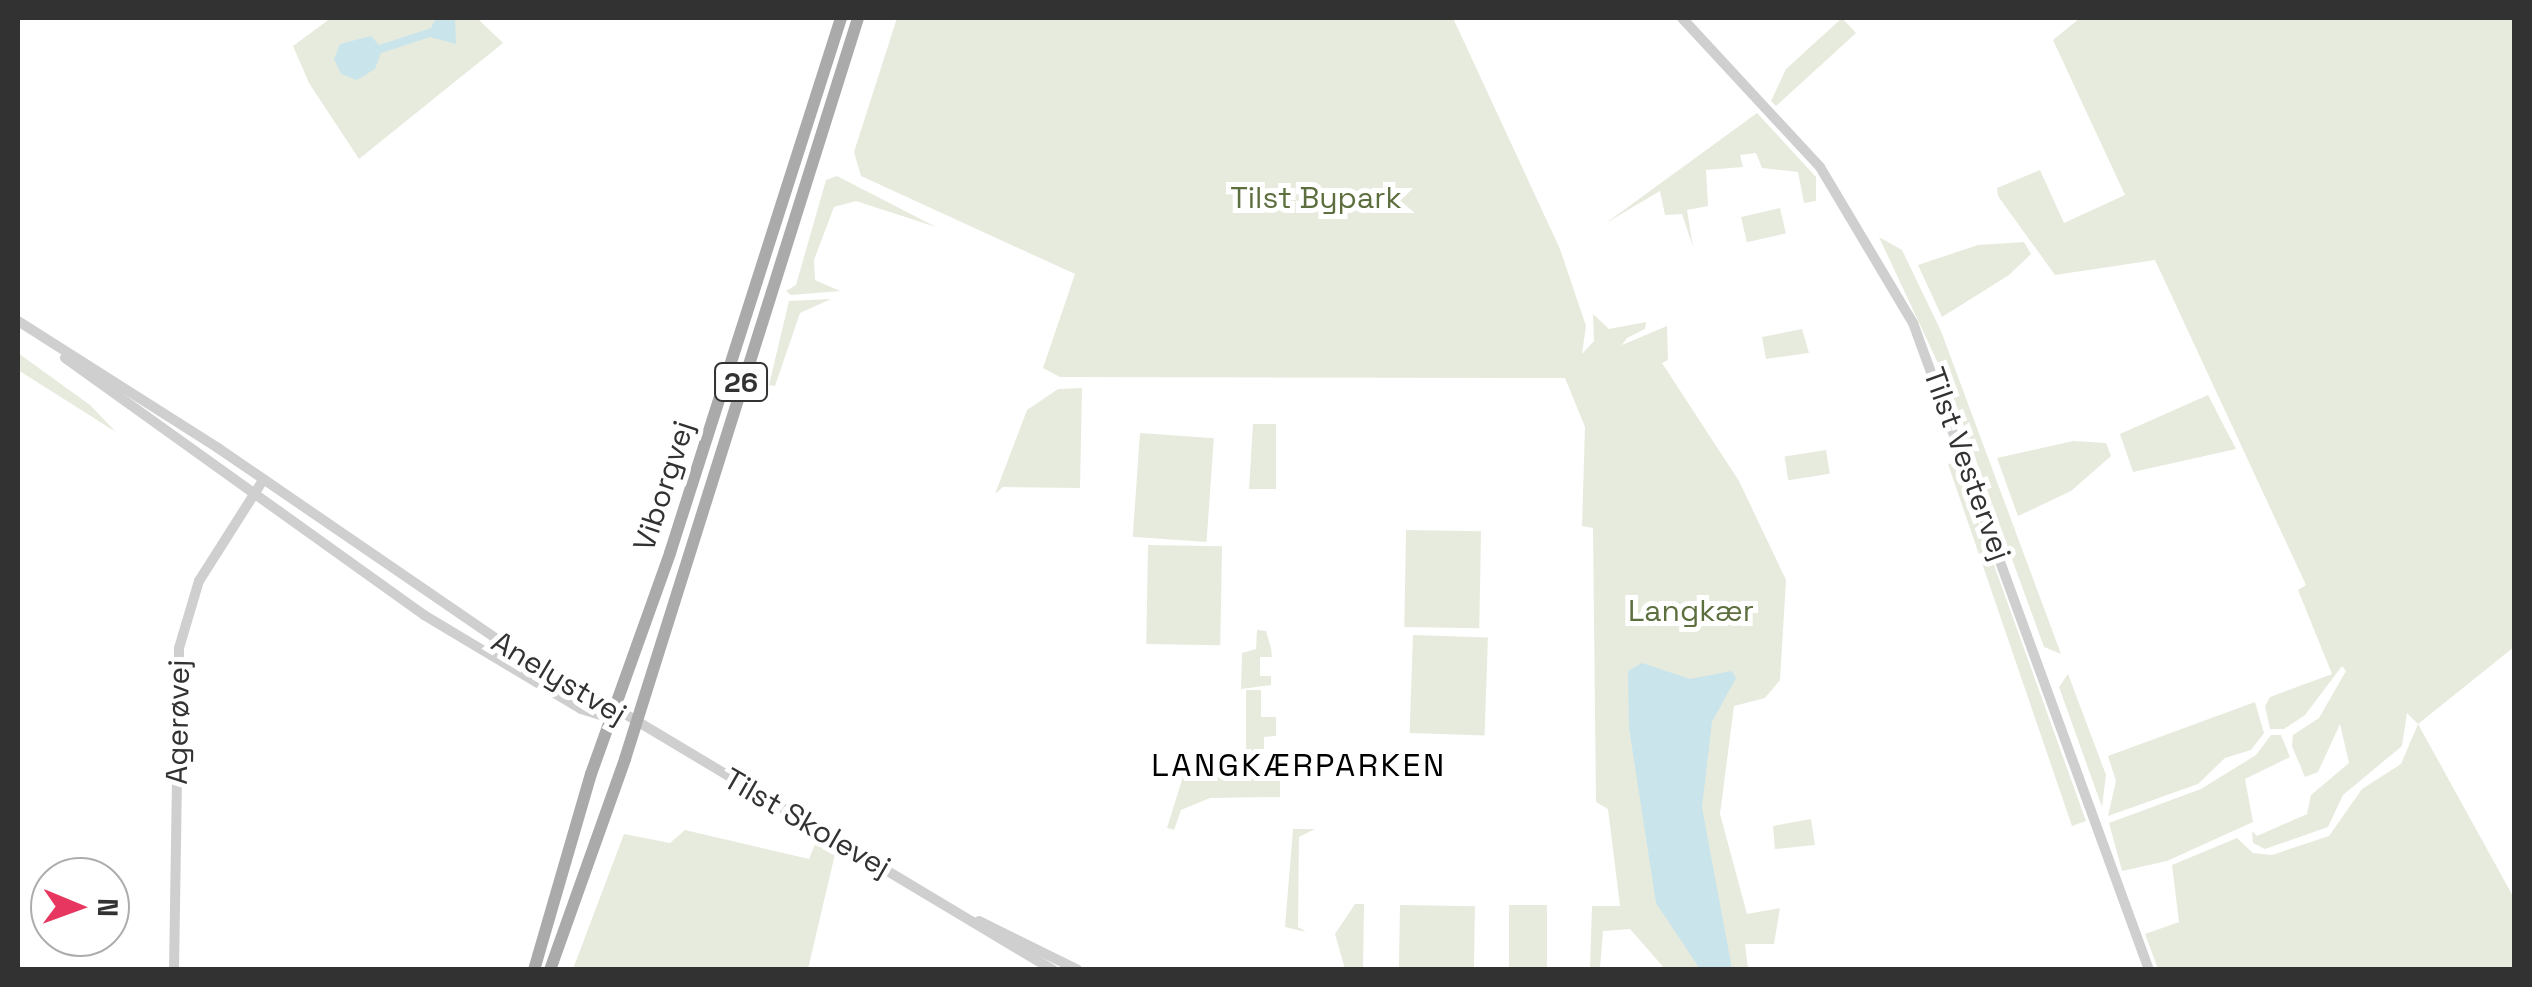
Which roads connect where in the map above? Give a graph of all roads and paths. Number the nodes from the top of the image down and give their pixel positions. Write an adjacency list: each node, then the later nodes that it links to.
1 (842, 18): 8 (main road, Viborgvej / 26)
2 (858, 18): 9 (main road, Viborgvej / 26)
3 (1682, 18): 16 (street, Tilst Vestervej)
4 (18, 321): 5 (street, Anelystvej)
5 (42, 337): 6 (street, Anelystvej); 7 (street, Anelystvej)
6 (263, 480): 7 (street, Agerøvej); 8 (street, Anelystvej)
7 (252, 494): 8 (street, Anelystvej); 11 (street, Agerøvej)
8 (611, 712): 9 (street, Anelystvej); 12 (main road, Viborgvej / 26)
9 (636, 724): 10 (street, Tilst Skolevej); 13 (main road, Viborgvej / 26)
10 (978, 921): 14 (street, Tilst Skolevej); 15 (street, Tilst Skolevej)
11 (174, 970)
12 (534, 970)
13 (550, 970)
14 (1053, 970)
15 (1078, 970)
16 (2150, 970)

